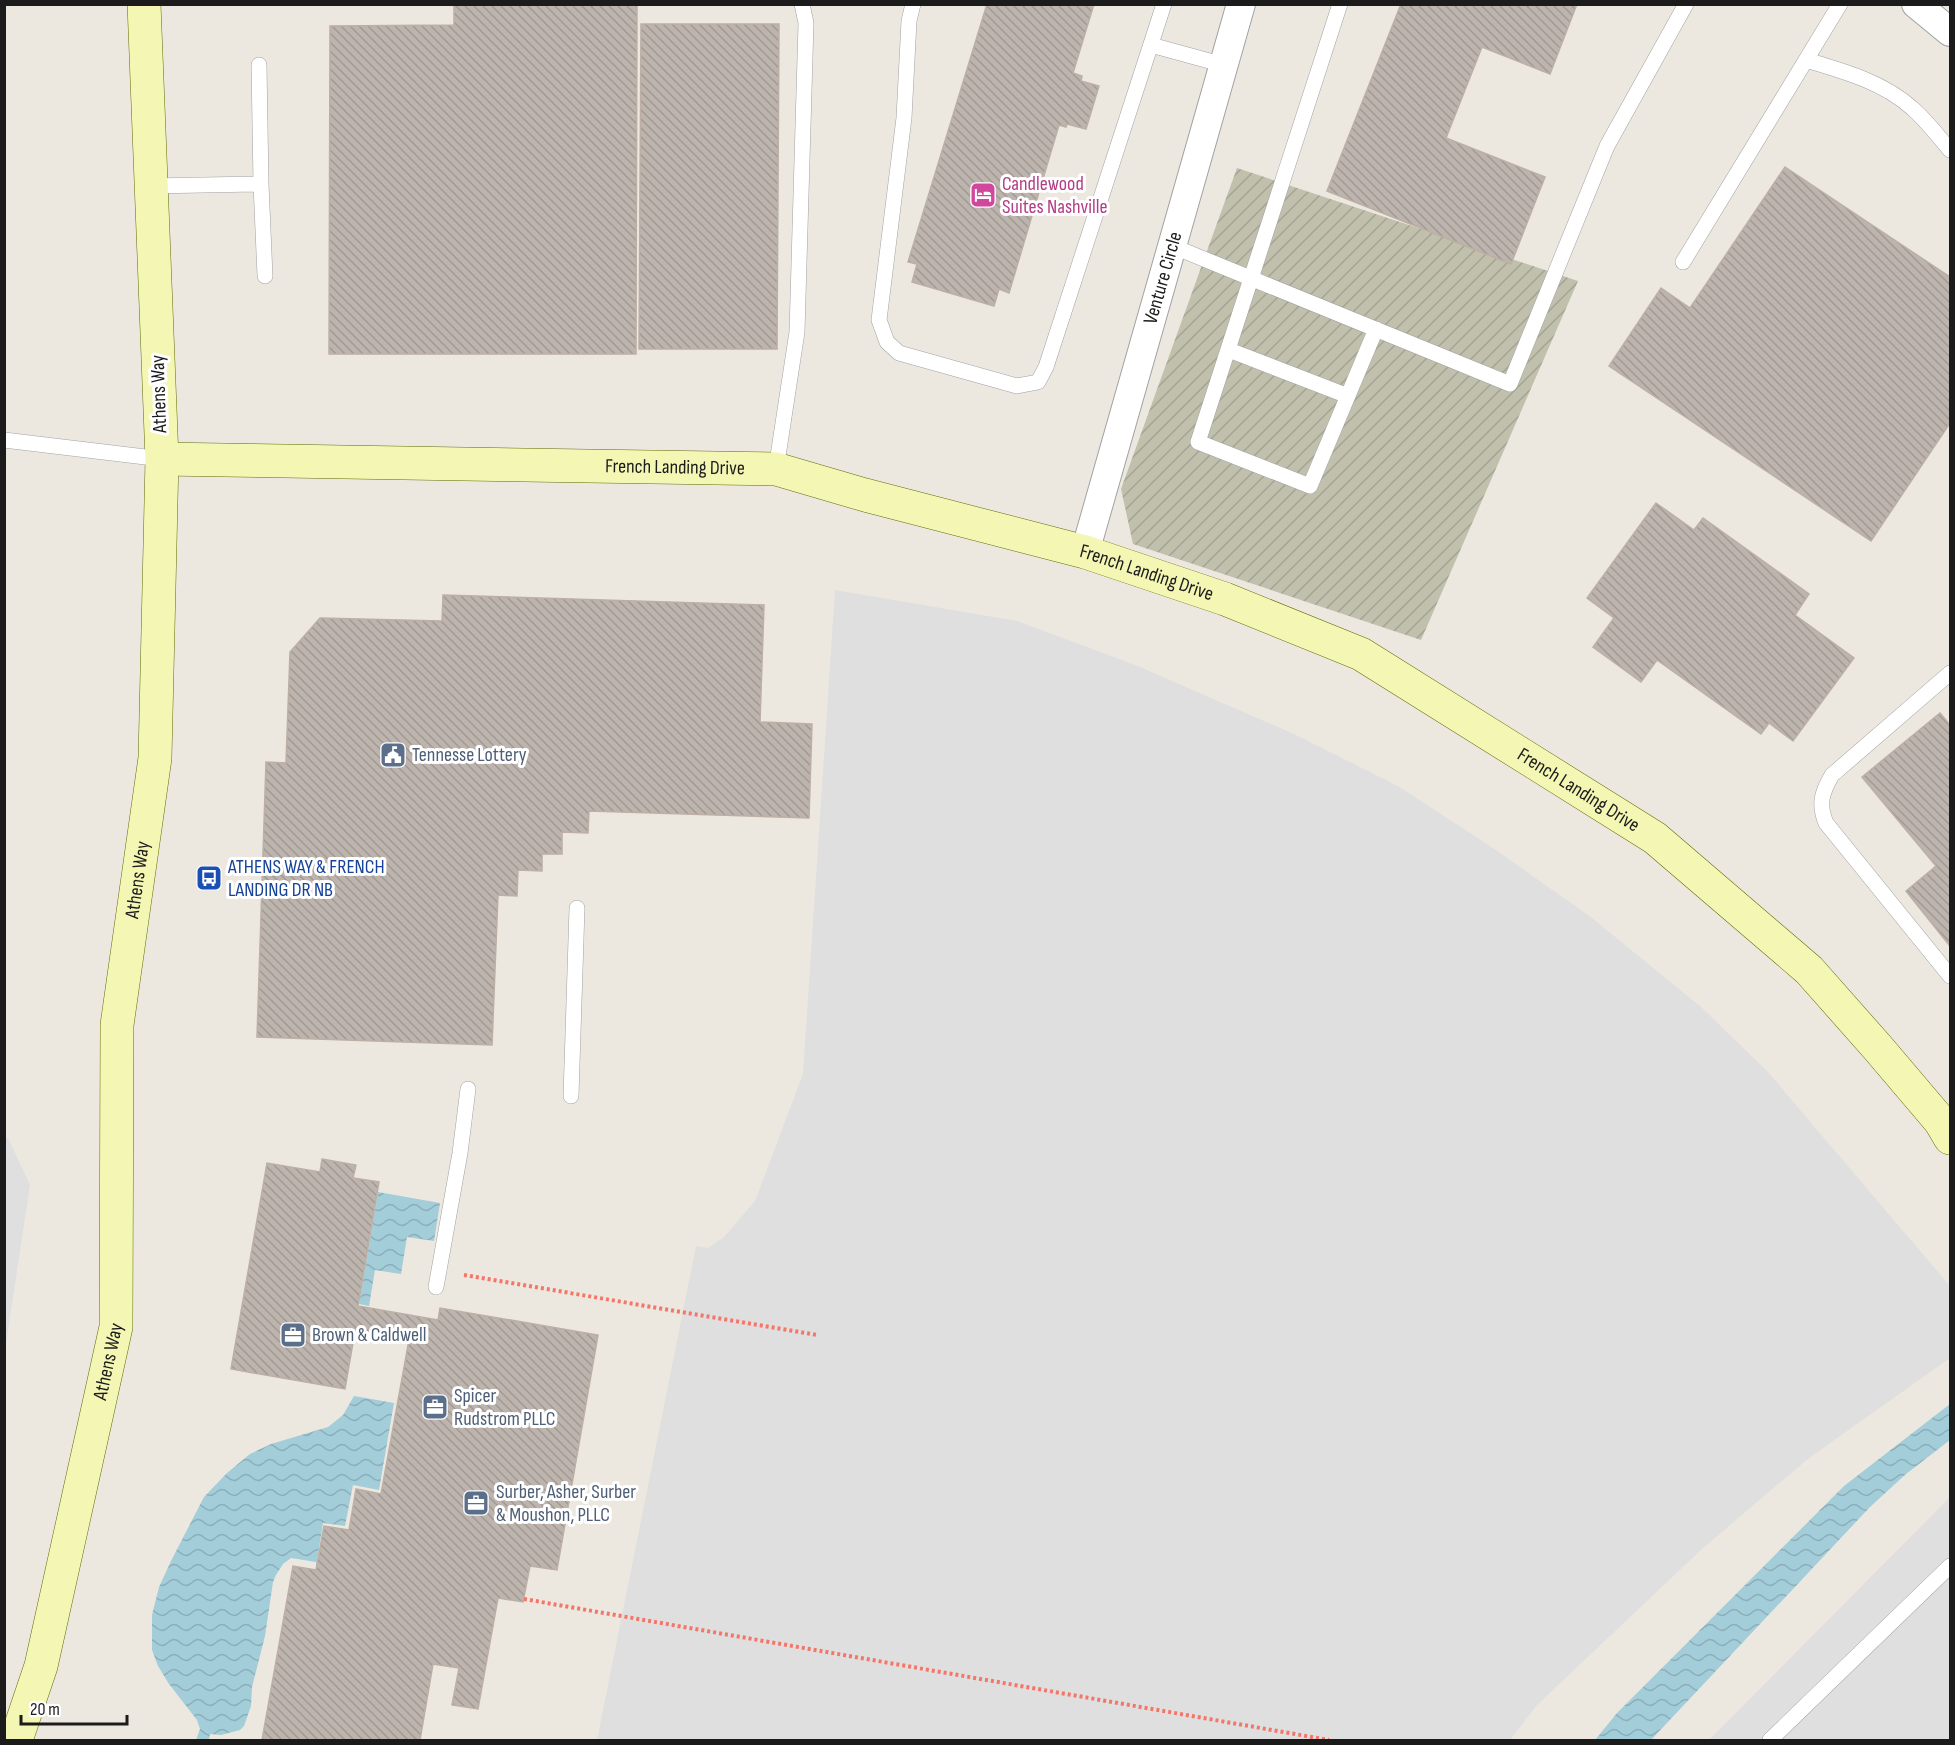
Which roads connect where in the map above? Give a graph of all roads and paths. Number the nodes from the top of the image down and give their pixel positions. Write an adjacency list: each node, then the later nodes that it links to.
1 (144, 4): 17 (street, Athens Way)
2 (801, 4): 27 (lane)
3 (913, 4): 11 (lane)
4 (1164, 4): 11 (lane)
5 (1241, 4): 14 (street, Venture Circle)
6 (1340, 4): 21 (lane)
7 (1686, 4): 22 (lane)
8 (1840, 4): 12 (lane)
9 (1916, 4): 10 (street)
10 (1950, 30)
11 (1151, 45): 14 (lane)
12 (1806, 60): 15 (lane); 19 (lane)
13 (259, 65): 16 (lane)
14 (1224, 65): 18 (street, Venture Circle)
15 (1950, 150)
16 (261, 184): 17 (lane); 20 (lane)
17 (151, 186): 26 (street, Athens Way)
18 (1172, 246): 21 (lane); 28 (street, Venture Circle)
19 (1683, 262)
20 (265, 276)
21 (1252, 279): 22 (lane); 23 (lane)
22 (1376, 329): 24 (lane)
23 (1229, 350): 24 (lane); 24 (lane)
24 (1348, 396)
25 (4, 440): 26 (lane)
26 (162, 459): 27 (street, French Landing Drive); 40 (street, Athens Way)
27 (776, 469): 28 (street, French Landing Drive)
28 (1084, 552): 34 (street, French Landing Drive)
29 (1950, 674): 31 (lane)
30 (577, 908): 33 (lane)
31 (1950, 976)
32 (468, 1089): 35 (lane)
33 (571, 1096)
34 (1947, 1124)
35 (440, 1270): 36 (lane); 37 (path)
36 (436, 1287)
37 (817, 1335)
38 (1950, 1566): 42 (lane)
39 (524, 1599): 41 (path)
40 (16, 1740)
41 (1329, 1740)
42 (1770, 1740)

